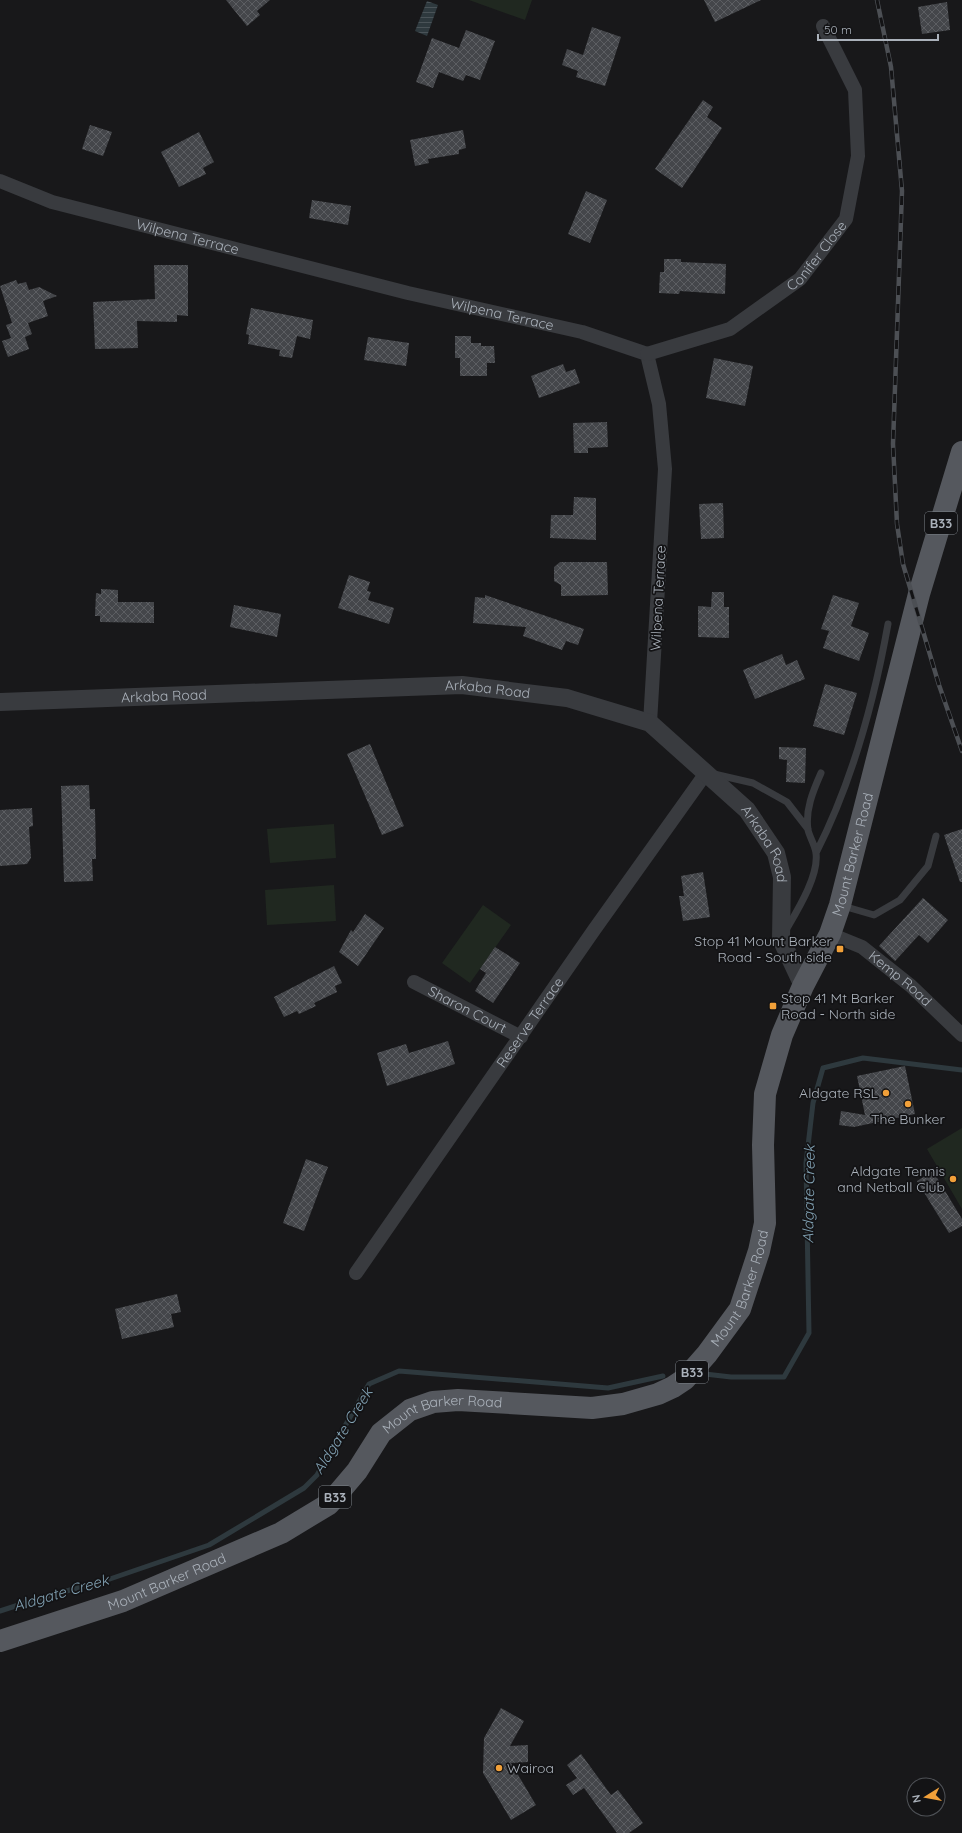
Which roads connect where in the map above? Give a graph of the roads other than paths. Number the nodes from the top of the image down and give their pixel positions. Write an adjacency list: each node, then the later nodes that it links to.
1 (823, 26): 3 (street, Conifer Close)
2 (0, 181): 3 (street, Wilpena Terrace)
3 (647, 354): 7 (street, Wilpena Terrace)
4 (961, 457): 13 (main road, Mount Barker Road / B33)
5 (888, 624): 12 (lane)
6 (0, 702): 7 (street, Arkaba Road)
7 (650, 723): 8 (street, Arkaba Road)
8 (706, 773): 10 (lane); 15 (street, Arkaba Road); 19 (street, Reserve Terrace)
9 (821, 774): 10 (lane)
10 (808, 829): 12 (lane)
11 (936, 836): 13 (lane)
12 (816, 853): 15 (lane)
13 (840, 905): 14 (main road, Mount Barker Road / B33)
14 (830, 934): 17 (main road, Mount Barker Road / B33); 18 (street, Kemp Road)
15 (781, 939): 17 (street, Arkaba Road)
16 (414, 982): 19 (street, Sharon Court)
17 (803, 986): 21 (main road, Mount Barker Road / B33)
18 (962, 1035)
19 (521, 1037): 20 (street, Reserve Terrace)
20 (356, 1274)
21 (0, 1641)

